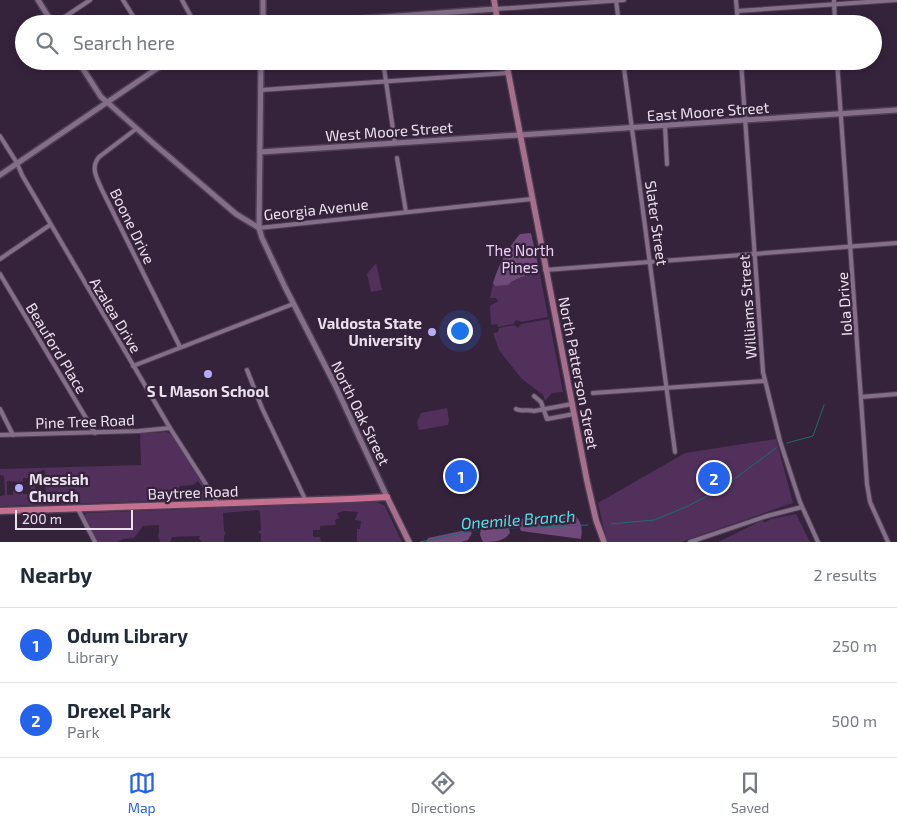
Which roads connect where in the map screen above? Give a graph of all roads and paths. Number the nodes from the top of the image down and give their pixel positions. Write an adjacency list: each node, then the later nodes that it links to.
1 (38, 0): 14 (street)
2 (90, 0): 15 (street)
3 (123, 0): 16 (street)
4 (182, 0): 17 (street)
5 (263, 0): 18 (street)
6 (494, 0): 12 (main road)
7 (616, 0): 8 (street); 12 (street); 21 (street)
8 (624, 0)
9 (736, 0): 13 (street)
10 (897, 0): 11 (street)
11 (834, 2): 13 (street); 23 (street)
12 (496, 9): 19 (street); 20 (main road)
13 (737, 11): 22 (street)
14 (48, 15)
15 (68, 15)
16 (132, 15)
17 (191, 15)
18 (263, 15)
19 (404, 15)
20 (497, 15)
21 (618, 15)
22 (737, 15)
23 (835, 15)
24 (84, 70): 35 (street, Georgia Avenue)
25 (153, 70): 35 (street)
26 (261, 70): 34 (street, North Oak Street)
27 (384, 70): 33 (street)
28 (508, 70): 32 (main road, North Patterson Street)
29 (625, 70): 41 (street, Slater Street)
30 (742, 70): 38 (street, Williams Street)
31 (838, 70): 37 (street, Iola Drive)
32 (508, 73): 33 (street); 42 (main road, North Patterson Street)
33 (386, 82): 34 (street); 44 (street)
34 (261, 90): 45 (street, North Oak Street)
35 (107, 102): 40 (street, Georgia Avenue); 47 (street)
36 (897, 110): 37 (street, East Moore Street)
37 (841, 115): 38 (street, East Moore Street); 55 (street, Iola Drive)
38 (745, 120): 39 (street, East Moore Street); 56 (street, Williams Street)
39 (665, 126): 41 (street, East Moore Street); 48 (street)
40 (136, 128): 53 (street, Georgia Avenue); 62 (street, Boone Drive)
41 (632, 128): 42 (street, East Moore Street); 58 (street, Slater Street)
42 (520, 135): 44 (street, West Moore Street); 50 (main road, North Patterson Street)
43 (0, 136): 47 (street, Azalea Drive)
44 (395, 143): 45 (street, West Moore Street)
45 (260, 152): 53 (street, North Oak Street)
46 (397, 158): 51 (street)
47 (17, 163): 49 (street); 52 (street, Azalea Drive)
48 (667, 164)
49 (0, 175)
50 (532, 199): 51 (street, Georgia Avenue); 59 (main road, North Patterson Street)
51 (406, 212): 53 (street, Georgia Avenue)
52 (50, 225): 57 (street); 63 (street, Azalea Drive)
53 (259, 228): 61 (street, North Oak Street)
54 (897, 243): 55 (street)
55 (851, 246): 56 (street); 70 (street, Iola Drive)
56 (754, 254): 58 (street); 65 (street, Williams Street)
57 (0, 259)
58 (651, 262): 59 (street); 66 (street, Slater Street)
59 (546, 270): 71 (main road, North Patterson Street)
60 (0, 274): 77 (street, Beauford Place)
61 (293, 304): 62 (street); 81 (street, North Oak Street)
62 (180, 347): 63 (street)
63 (133, 366): 76 (street, Azalea Drive)
64 (247, 370): 82 (street)
65 (764, 381): 66 (street); 84 (street, Williams Street)
66 (668, 388): 67 (street); 80 (street, Slater Street)
67 (593, 393)
68 (897, 394): 70 (street)
69 (534, 396): 74 (street)
70 (861, 397): 94 (street, Iola Drive)
71 (572, 404): 74 (street); 75 (main road, North Patterson Street)
72 (0, 409): 79 (street)
73 (516, 409): 74 (street)
74 (544, 409): 75 (street)
75 (574, 414): 90 (main road, North Patterson Street)
76 (170, 428): 77 (street, Pine Tree Road); 83 (street, Azalea Drive)
77 (95, 433): 79 (street, Pine Tree Road)
78 (0, 435): 79 (street, Pine Tree Road)
79 (13, 435)
80 (676, 452)
81 (387, 497): 82 (main road, Baytree Road); 89 (main road, North Oak Street)
82 (306, 501): 83 (main road, Baytree Road)
83 (218, 503): 85 (main road, Baytree Road)
84 (802, 507): 87 (street); 93 (street, Williams Street)
85 (77, 508): 86 (main road, Baytree Road); 88 (street)
86 (0, 511)
87 (707, 536): 91 (street); 92 (street)
88 (95, 542)
89 (409, 542)
90 (604, 542)
91 (690, 542)
92 (710, 542)
93 (818, 542)
94 (888, 542)

